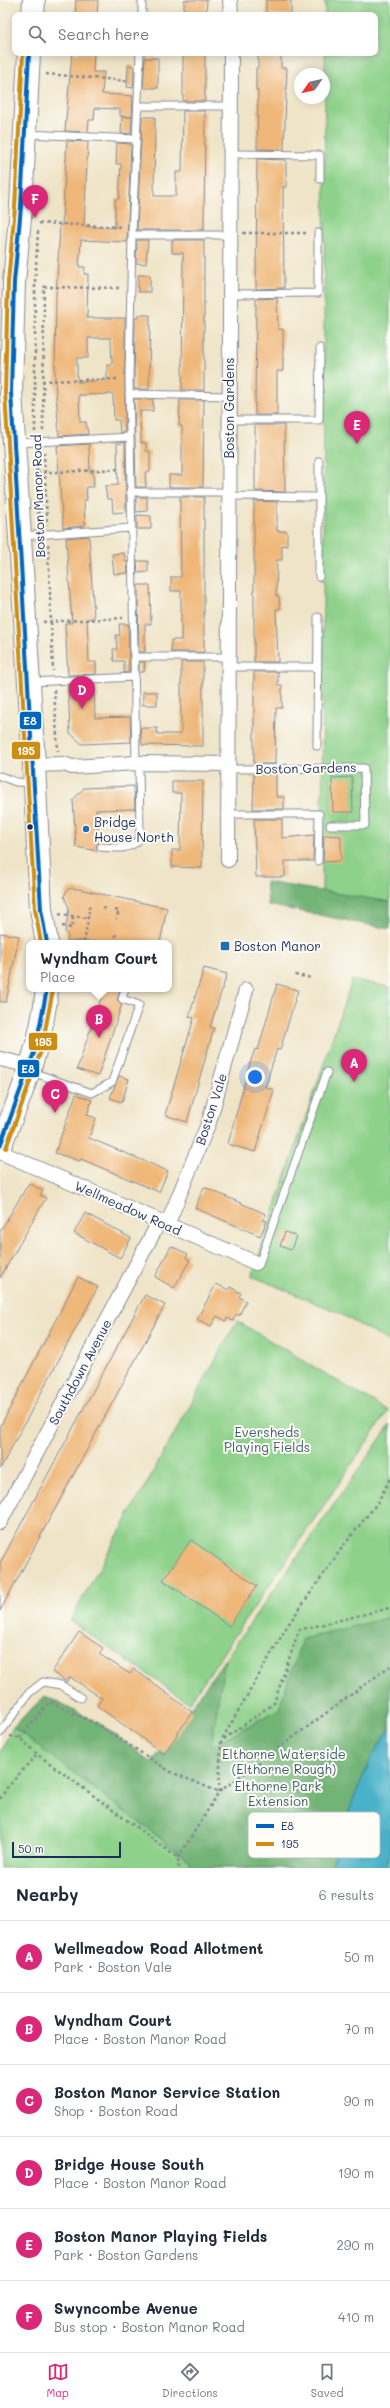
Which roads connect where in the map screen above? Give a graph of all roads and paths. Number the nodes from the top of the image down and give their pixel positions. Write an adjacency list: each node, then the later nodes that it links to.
1 (34, 0): 4 (main road)
2 (142, 0): 5 (lane)
3 (230, 0): 6 (street)
4 (33, 12)
5 (142, 12)
6 (230, 12)
7 (29, 56): 14 (main road, Boston Manor Road)
8 (140, 56): 11 (lane)
9 (231, 56): 13 (street, Boston Gardens)
10 (46, 74): 11 (path)
11 (139, 82): 12 (lane)
12 (138, 106): 13 (lane); 15 (lane)
13 (231, 106): 16 (street, Boston Gardens)
14 (24, 134): 15 (lane); 35 (main road, Boston Manor Road)
15 (136, 139): 19 (lane)
16 (230, 154): 17 (lane); 21 (street, Boston Gardens)
17 (320, 179)
18 (39, 223): 19 (path)
19 (132, 227): 22 (lane)
20 (318, 233): 21 (path); 26 (lane)
21 (229, 234): 22 (lane); 26 (street, Boston Gardens)
22 (132, 235): 25 (lane)
23 (38, 239): 34 (path, Boston Manor Road)
24 (44, 287): 25 (path)
25 (130, 288): 28 (lane)
26 (229, 294): 31 (street, Boston Gardens)
27 (320, 348): 32 (lane)
28 (129, 378): 29 (path); 30 (lane)
29 (42, 381)
30 (129, 394): 31 (lane); 33 (lane)
31 (229, 396): 32 (street, Boston Gardens)
32 (229, 420): 40 (street, Boston Gardens)
33 (130, 437): 34 (lane); 37 (lane)
34 (36, 442): 35 (lane); 38 (path, Boston Manor Road)
35 (13, 443): 43 (main road, Boston Manor Road)
36 (319, 461): 41 (lane)
37 (130, 468): 38 (path); 39 (lane)
38 (37, 473): 43 (path, Boston Manor Road)
39 (130, 492): 40 (lane); 42 (lane)
40 (229, 494): 41 (lane); 51 (street, Boston Gardens)
41 (319, 497): 44 (lane)
42 (131, 528): 43 (lane); 46 (lane)
43 (29, 535): 54 (main road, Boston Manor Road)
44 (319, 577)
45 (43, 616): 48 (path)
46 (133, 617): 48 (path); 50 (lane)
47 (318, 617): 52 (lane)
48 (43, 622): 49 (path)
49 (44, 629)
50 (134, 657): 51 (lane); 53 (lane)
51 (229, 662): 52 (lane); 57 (street, Boston Gardens)
52 (318, 667): 55 (lane)
53 (135, 677): 54 (lane); 56 (lane)
54 (29, 682): 58 (main road, Boston Manor Road)
55 (317, 746)
56 (138, 763): 57 (street, Boston Gardens); 58 (street, Boston Gardens); 62 (lane)
57 (228, 767): 60 (street, Boston Gardens); 61 (lane, Boston Gardens)
58 (35, 774): 59 (lane); 75 (main road, Boston Manor Road)
59 (0, 776)
60 (228, 814): 63 (street, Boston Gardens); 64 (lane)
61 (330, 825)
62 (101, 847)
63 (228, 860)
64 (318, 861)
65 (92, 906): 71 (path)
66 (102, 908): 67 (path)
67 (106, 909)
68 (115, 910): 72 (path)
69 (57, 913): 70 (path)
70 (73, 916): 71 (path); 73 (path)
71 (87, 918): 76 (path)
72 (116, 919)
73 (67, 927)
74 (116, 934): 77 (path)
75 (46, 940)
76 (83, 940)
77 (115, 940)
78 (295, 975): 79 (path)
79 (312, 978)
80 (246, 990): 88 (street, Boston Vale)
81 (47, 992): 84 (main road)
82 (124, 992): 84 (lane)
83 (0, 1059): 84 (street)
84 (30, 1069): 86 (main road)
85 (327, 1072): 89 (lane)
86 (0, 1146)
87 (0, 1152): 88 (street, Wellmeadow Road)
88 (163, 1223): 89 (street, Wellmeadow Road); 91 (street, Southdown Avenue)
89 (256, 1263)
90 (390, 1478): 96 (path)
91 (0, 1522)
92 (390, 1608): 96 (path)
93 (390, 1666): 98 (path)
94 (81, 1698): 95 (lane)
95 (0, 1733)
96 (221, 1741): 98 (path)
97 (37, 1754): 98 (path); 99 (path); 100 (path)
98 (219, 1792): 100 (path)
99 (0, 1799)
100 (178, 1858): 101 (path)
101 (179, 1868)

